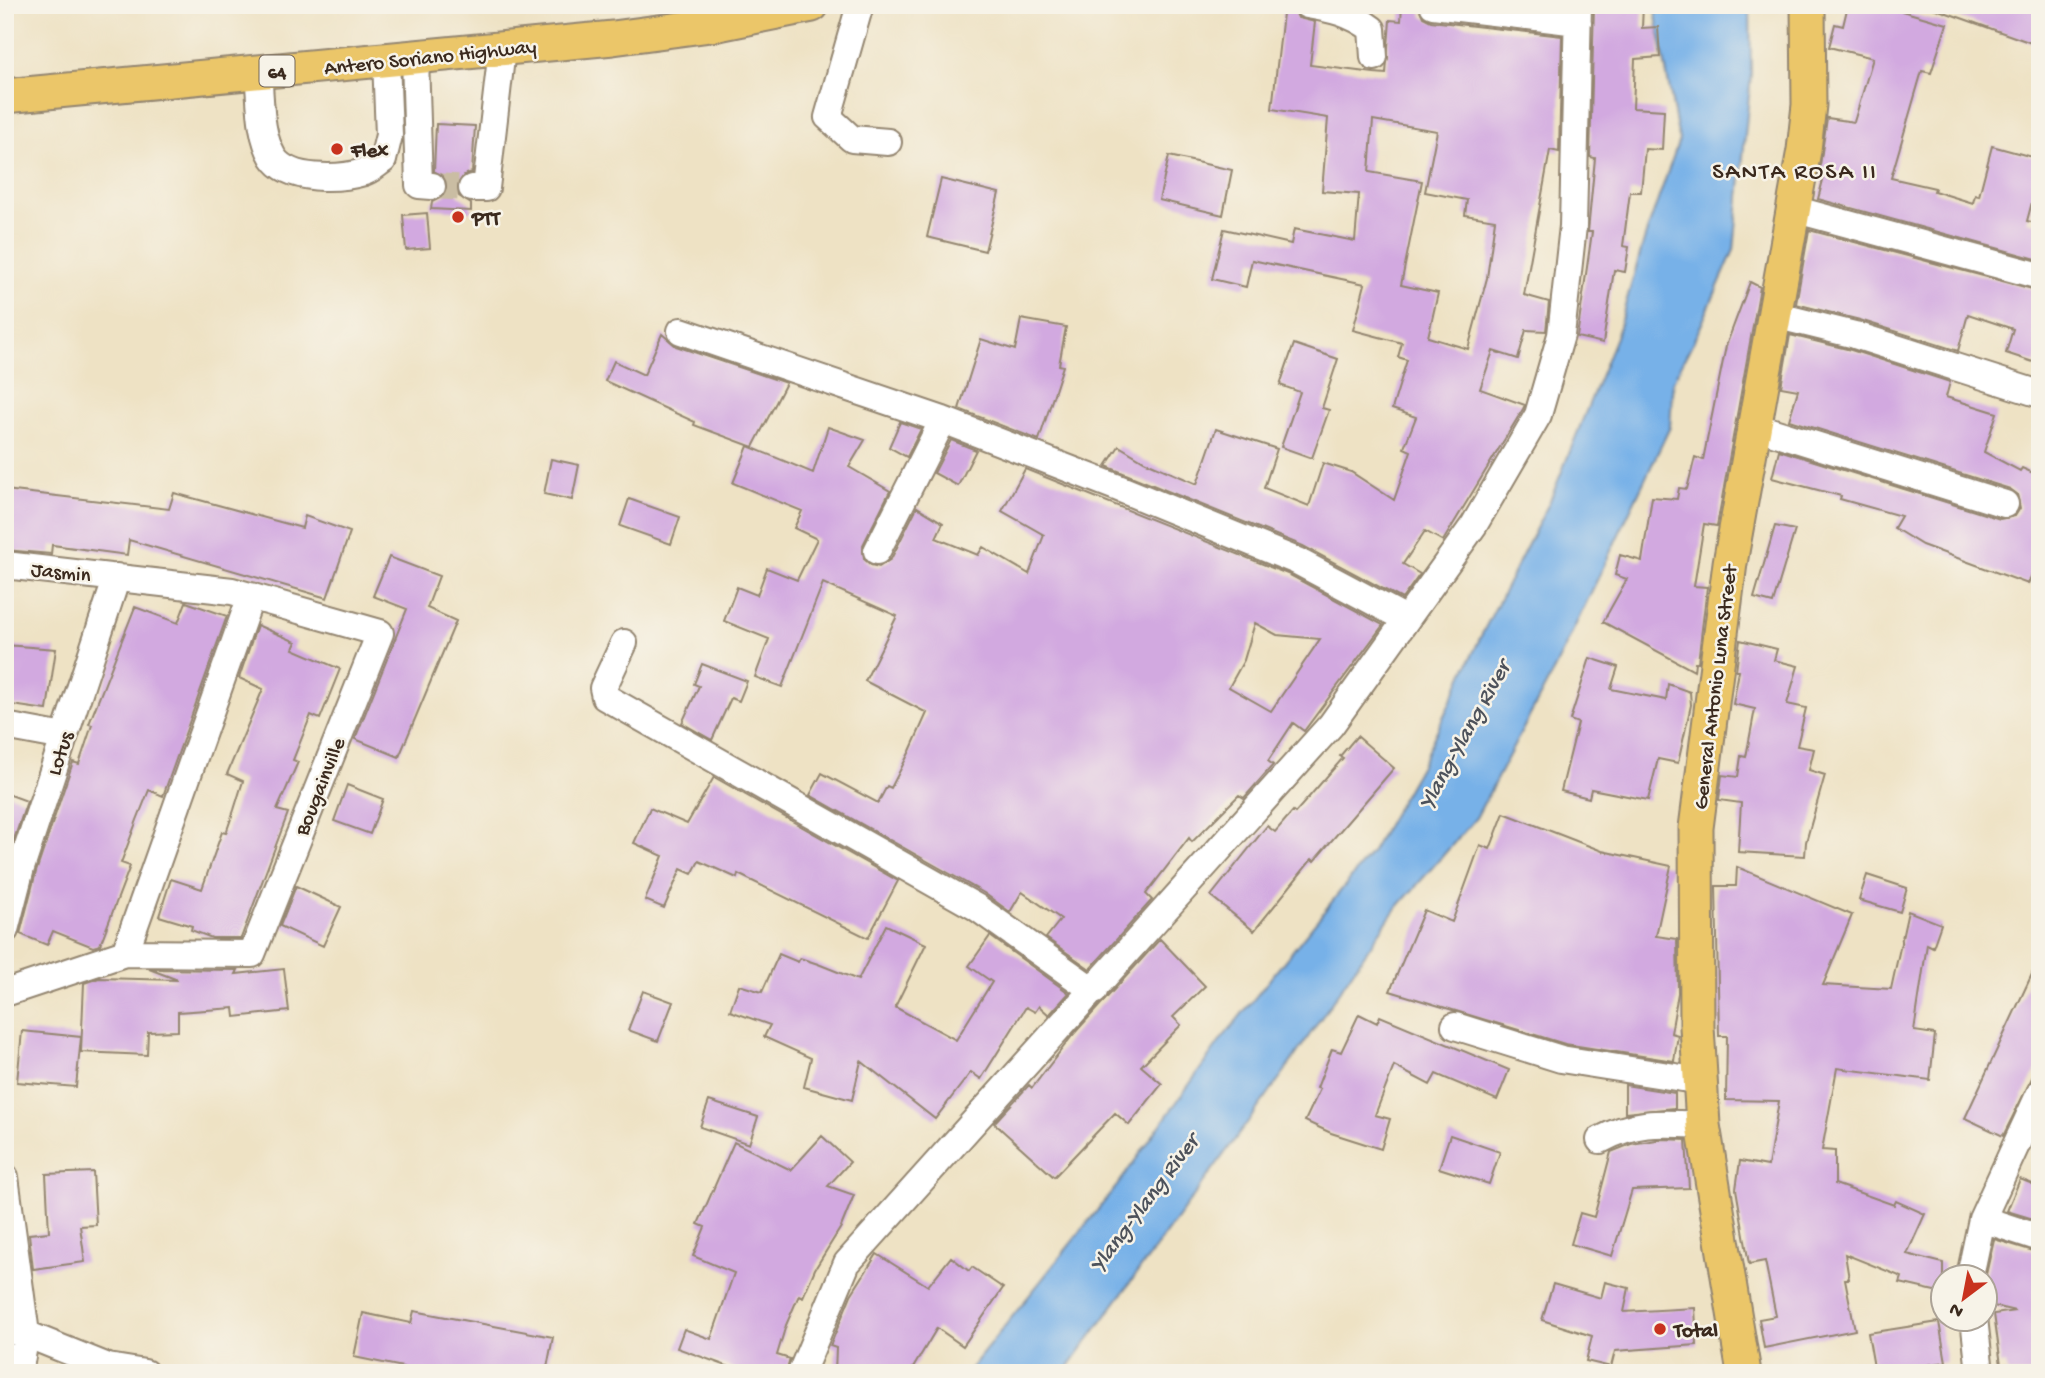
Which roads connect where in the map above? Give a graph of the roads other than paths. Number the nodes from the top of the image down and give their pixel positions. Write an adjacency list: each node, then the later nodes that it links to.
1 (812, 5): 7 (main road, Antero Soriano Highway / 64)
2 (860, 5): 12 (street)
3 (1307, 5): 8 (street)
4 (1433, 5): 6 (street)
5 (1808, 5): 15 (main road, General Antonio Luna Street)
6 (1578, 14): 27 (street)
7 (502, 49): 9 (main road, Antero Soriano Highway / 64); 14 (street)
8 (1374, 57)
9 (401, 59): 10 (main road, Antero Soriano Highway / 64); 10 (street); 13 (street)
10 (258, 72): 11 (main road, Antero Soriano Highway / 64)
11 (5, 96)
12 (888, 142)
13 (432, 186)
14 (472, 188)
15 (1793, 209): 16 (street); 17 (main road, General Antonio Luna Street)
16 (2040, 276)
17 (1774, 315): 19 (street); 21 (main road, General Antonio Luna Street)
18 (681, 331): 20 (street)
19 (2040, 394)
20 (943, 420): 23 (street); 27 (street)
21 (1754, 426): 22 (street); 37 (main road, General Antonio Luna Street)
22 (2005, 504)
23 (877, 551)
24 (5, 565): 25 (street, Jasmin)
25 (117, 577): 26 (street, Bougainville); 30 (street, Lotus)
26 (251, 596): 33 (street); 33 (street, Bougainville)
27 (1406, 619): 34 (street)
28 (624, 643): 34 (street)
29 (5, 726): 30 (street)
30 (64, 737): 31 (street, Lotus)
31 (13, 866): 32 (street, Lotus)
32 (5, 930)
33 (125, 953): 35 (street, Bougainville)
34 (1094, 991): 49 (street)
35 (5, 993)
36 (1455, 1026): 37 (street)
37 (1701, 1081): 39 (main road, General Antonio Luna Street)
38 (2040, 1093): 42 (street)
39 (1703, 1125): 40 (street); 50 (main road, General Antonio Luna Street)
40 (1600, 1140)
41 (5, 1177): 45 (street)
42 (1982, 1219): 43 (street); 44 (street)
43 (2040, 1238)
44 (1973, 1262)
45 (16, 1332): 47 (street); 48 (street)
46 (1976, 1332): 51 (street)
47 (19, 1373)
48 (145, 1373)
49 (802, 1373)
50 (1744, 1373)
51 (1980, 1373)

